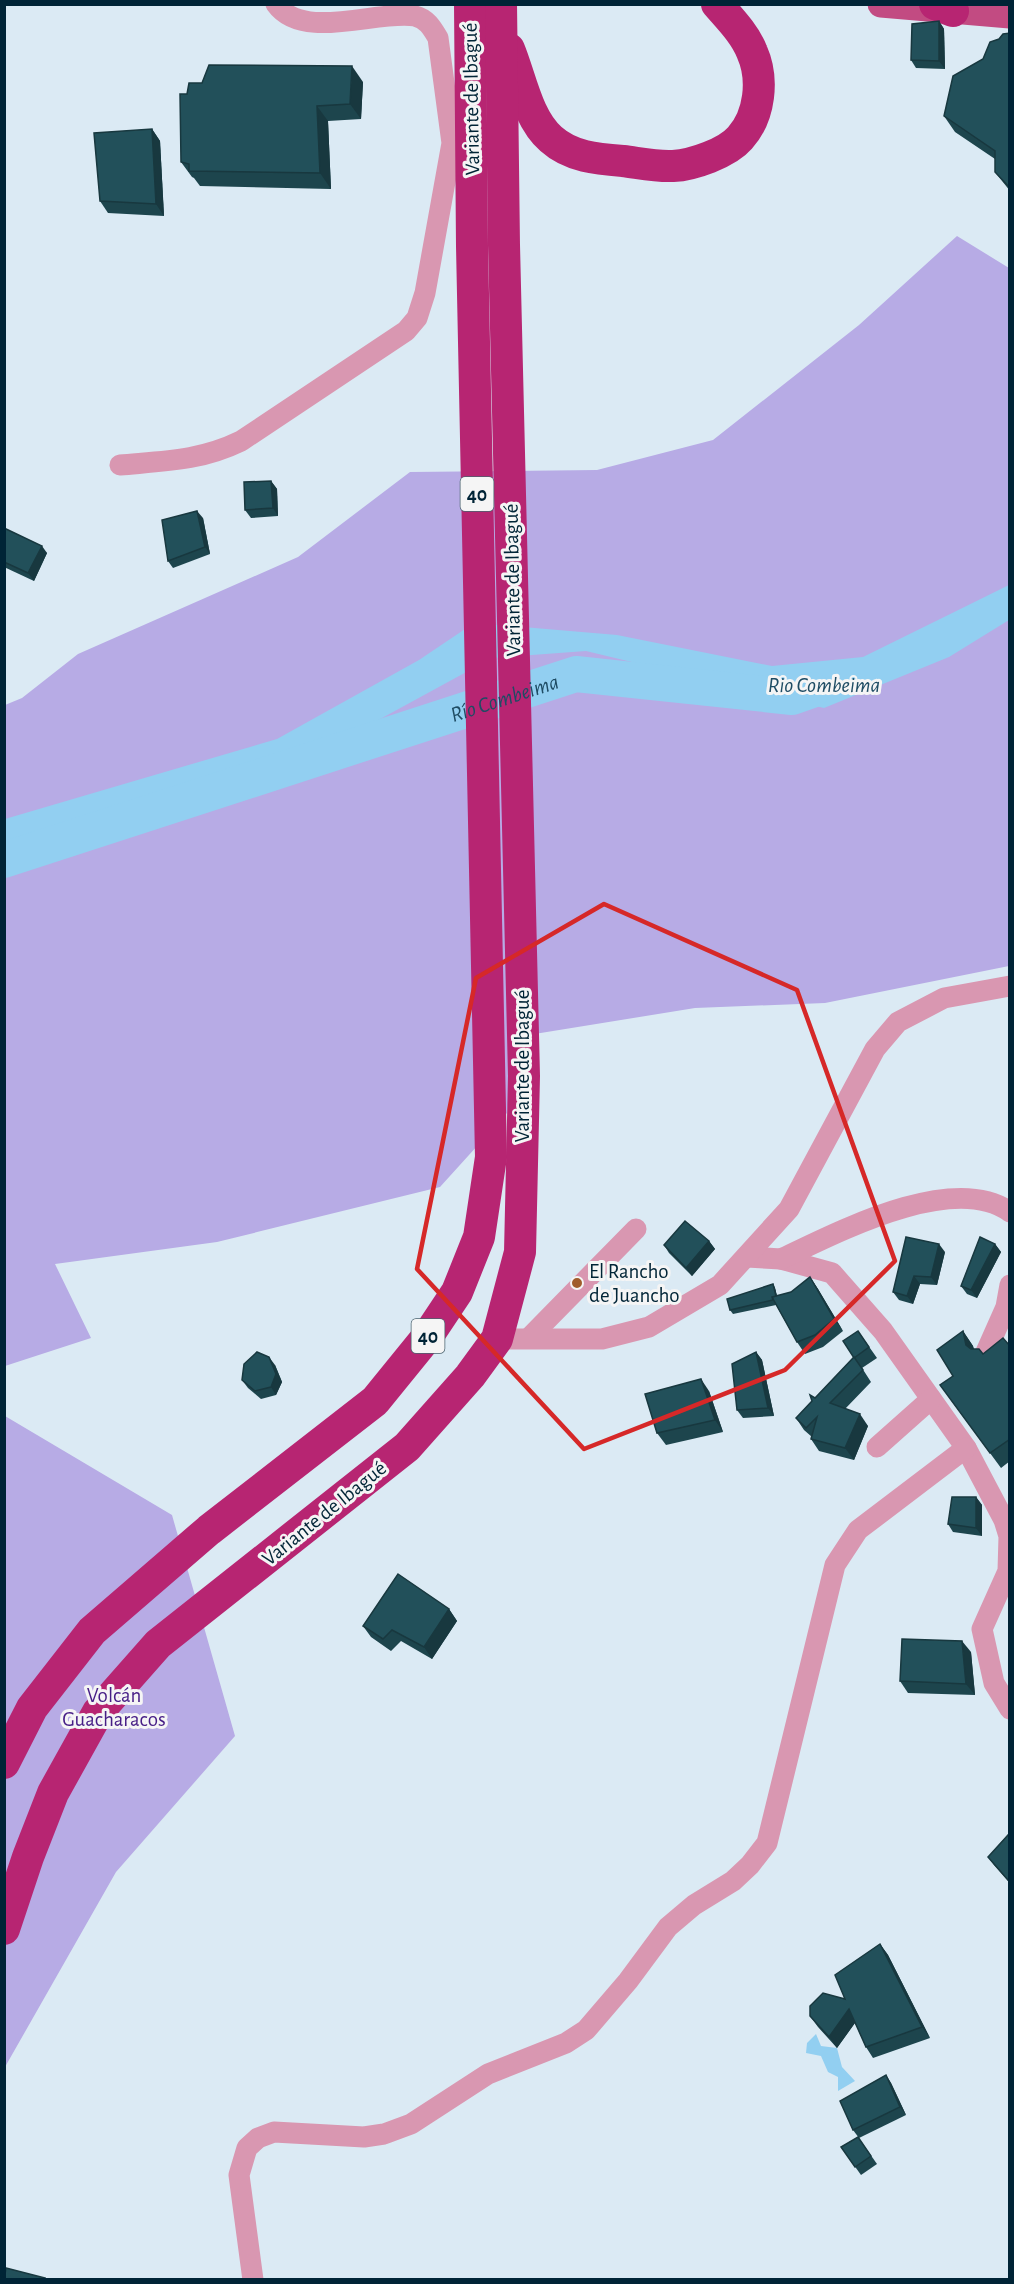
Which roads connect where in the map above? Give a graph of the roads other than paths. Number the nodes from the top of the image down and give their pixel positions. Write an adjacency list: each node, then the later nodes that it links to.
1 (276, 4): 8 (street)
2 (470, 4): 23 (highway, Variante de Ibagué / 40)
3 (717, 4): 7 (highway)
4 (881, 4): 5 (main road)
5 (944, 8): 6 (main road)
6 (1010, 15)
7 (501, 16): 16 (highway, Variante de Ibagué / 40)
8 (120, 465)
9 (1010, 986): 12 (street)
10 (1010, 1212): 13 (street)
11 (636, 1229): 15 (street)
12 (747, 1257): 13 (street); 15 (street)
13 (781, 1259): 18 (street)
14 (1010, 1284): 17 (street)
15 (529, 1338): 16 (street)
16 (497, 1339): 24 (highway, Variante de Ibagué / 40)
17 (986, 1352)
18 (931, 1399): 19 (street); 20 (street)
19 (876, 1447)
20 (966, 1448): 21 (street); 25 (street)
21 (1009, 1571): 22 (street)
22 (1010, 1709)
23 (5, 1757)
24 (4, 1929)
25 (253, 2280)

